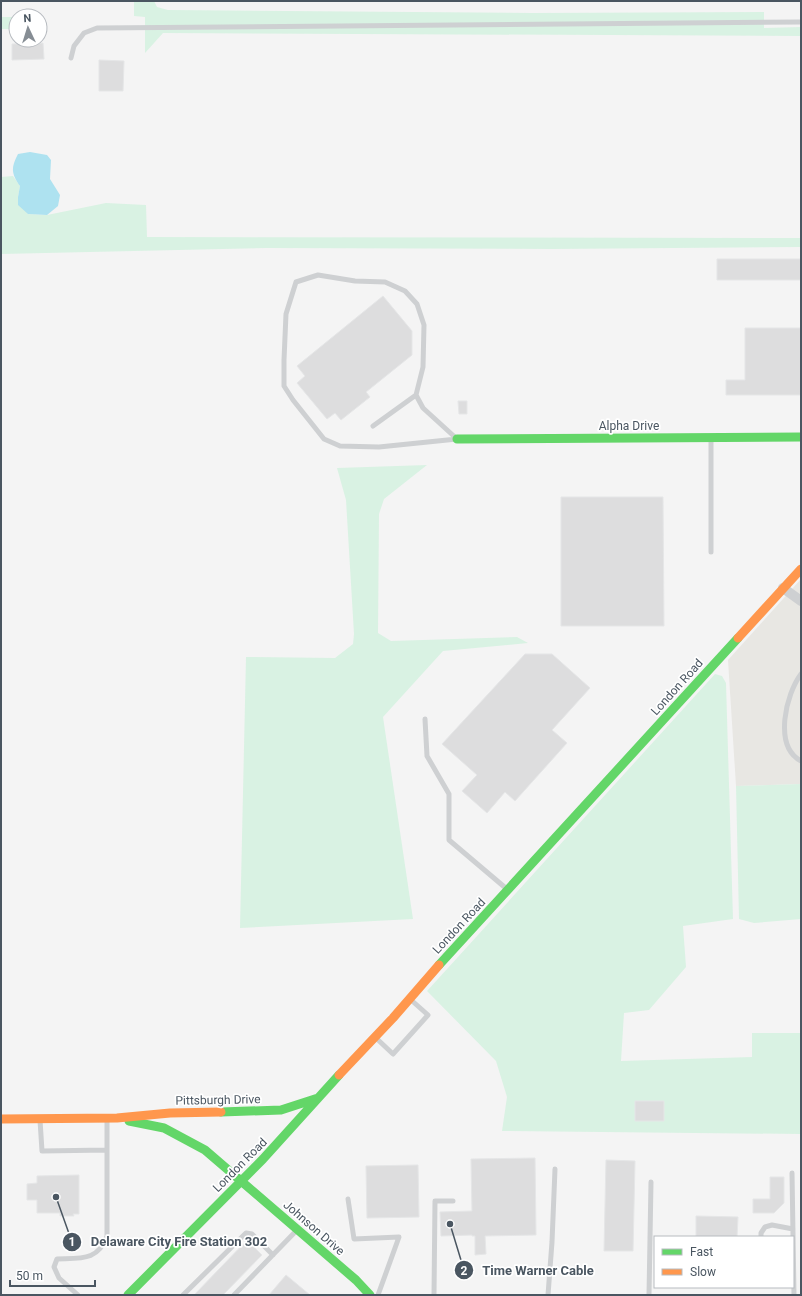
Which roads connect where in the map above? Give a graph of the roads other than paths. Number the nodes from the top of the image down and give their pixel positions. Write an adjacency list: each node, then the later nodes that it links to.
1 (801, 22): 2 (lane)
2 (71, 58)
3 (416, 395): 4 (lane); 6 (lane); 6 (lane)
4 (372, 426)
5 (801, 437): 7 (street, Alpha Drive)
6 (457, 438): 7 (street, Alpha Drive)
7 (711, 438): 8 (lane)
8 (711, 552)
9 (801, 568): 10 (street, London Road)
10 (783, 588): 11 (street); 15 (street, London Road)
11 (801, 601)
12 (801, 674): 14 (lane)
13 (425, 719): 15 (lane)
14 (801, 761)
15 (509, 890): 16 (street, London Road)
16 (409, 998): 17 (street, London Road); 17 (lane)
17 (375, 1037): 18 (street, London Road)
18 (319, 1098): 19 (street, Pittsburgh Drive); 25 (street, London Road)
19 (112, 1118): 21 (street, Pittsburgh Drive); 22 (lane); 25 (street, Pittsburgh Drive)
20 (1, 1119): 21 (street, Pittsburgh Drive)
21 (40, 1119): 22 (lane)
22 (107, 1150): 34 (lane)
23 (555, 1169): 41 (lane)
24 (792, 1173): 30 (lane)
25 (241, 1181): 29 (street, Johnson Drive); 35 (street, London Road)
26 (651, 1182): 42 (lane)
27 (348, 1199): 39 (lane)
28 (453, 1201): 40 (lane)
29 (298, 1229): 33 (lane); 38 (street, Johnson Drive)
30 (793, 1229): 31 (lane); 32 (lane)
31 (761, 1236)
32 (793, 1236)
33 (273, 1255): 36 (lane); 37 (lane)
34 (78, 1295)
35 (128, 1295)
36 (183, 1295)
37 (234, 1295)
38 (369, 1295)
39 (378, 1295)
40 (434, 1295)
41 (548, 1295)
42 (650, 1295)

